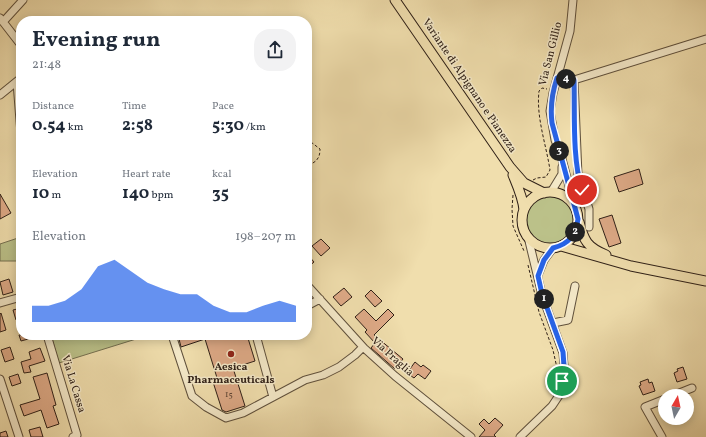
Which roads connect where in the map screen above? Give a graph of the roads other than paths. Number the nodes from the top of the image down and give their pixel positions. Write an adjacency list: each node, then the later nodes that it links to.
1 (23, 0): 4 (street)
2 (395, 0): 12 (main road, Variante di Alpignano e Pianezza)
3 (573, 0): 7 (street, Via San Gillio)
4 (2, 20): 5 (street)
5 (16, 38)
6 (706, 39): 8 (street)
7 (557, 78): 8 (street); 11 (street, Via San Gillio)
8 (574, 80): 17 (street)
9 (16, 82): 10 (street)
10 (0, 95)
11 (562, 159): 13 (street, Via San Gillio); 14 (street, Via San Gillio)
12 (510, 167): 13 (main road, Variante di Alpignano e Pianezza); 15 (main road, Variante di Alpignano e Pianezza)
13 (548, 193): 14 (main road, Variante di Alpignano e Pianezza); 15 (main road)
14 (574, 205): 16 (main road)
15 (524, 210): 18 (main road, Variante di Alpignano e Pianezza)
16 (578, 219): 19 (main road); 20 (main road)
17 (589, 227)
18 (528, 238): 19 (main road); 21 (street)
19 (557, 247): 20 (main road); 21 (street)
20 (631, 266): 22 (main road)
21 (538, 276): 29 (street)
22 (706, 281)
23 (575, 286): 29 (street)
24 (312, 290): 26 (street, Via Praglia)
25 (16, 298): 27 (street)
26 (320, 299): 28 (street); 33 (street, Via Praglia)
27 (0, 303)
28 (312, 303)
29 (552, 323): 40 (street)
30 (48, 340): 38 (street, Via La Cassa)
31 (174, 340): 35 (street)
32 (257, 340): 35 (street)
33 (363, 347): 35 (street); 39 (street, Via Praglia)
34 (0, 379): 37 (street)
35 (273, 398)
36 (658, 402): 41 (street)
37 (19, 437)
38 (73, 437)
39 (471, 437)
40 (520, 437)
41 (662, 437)

